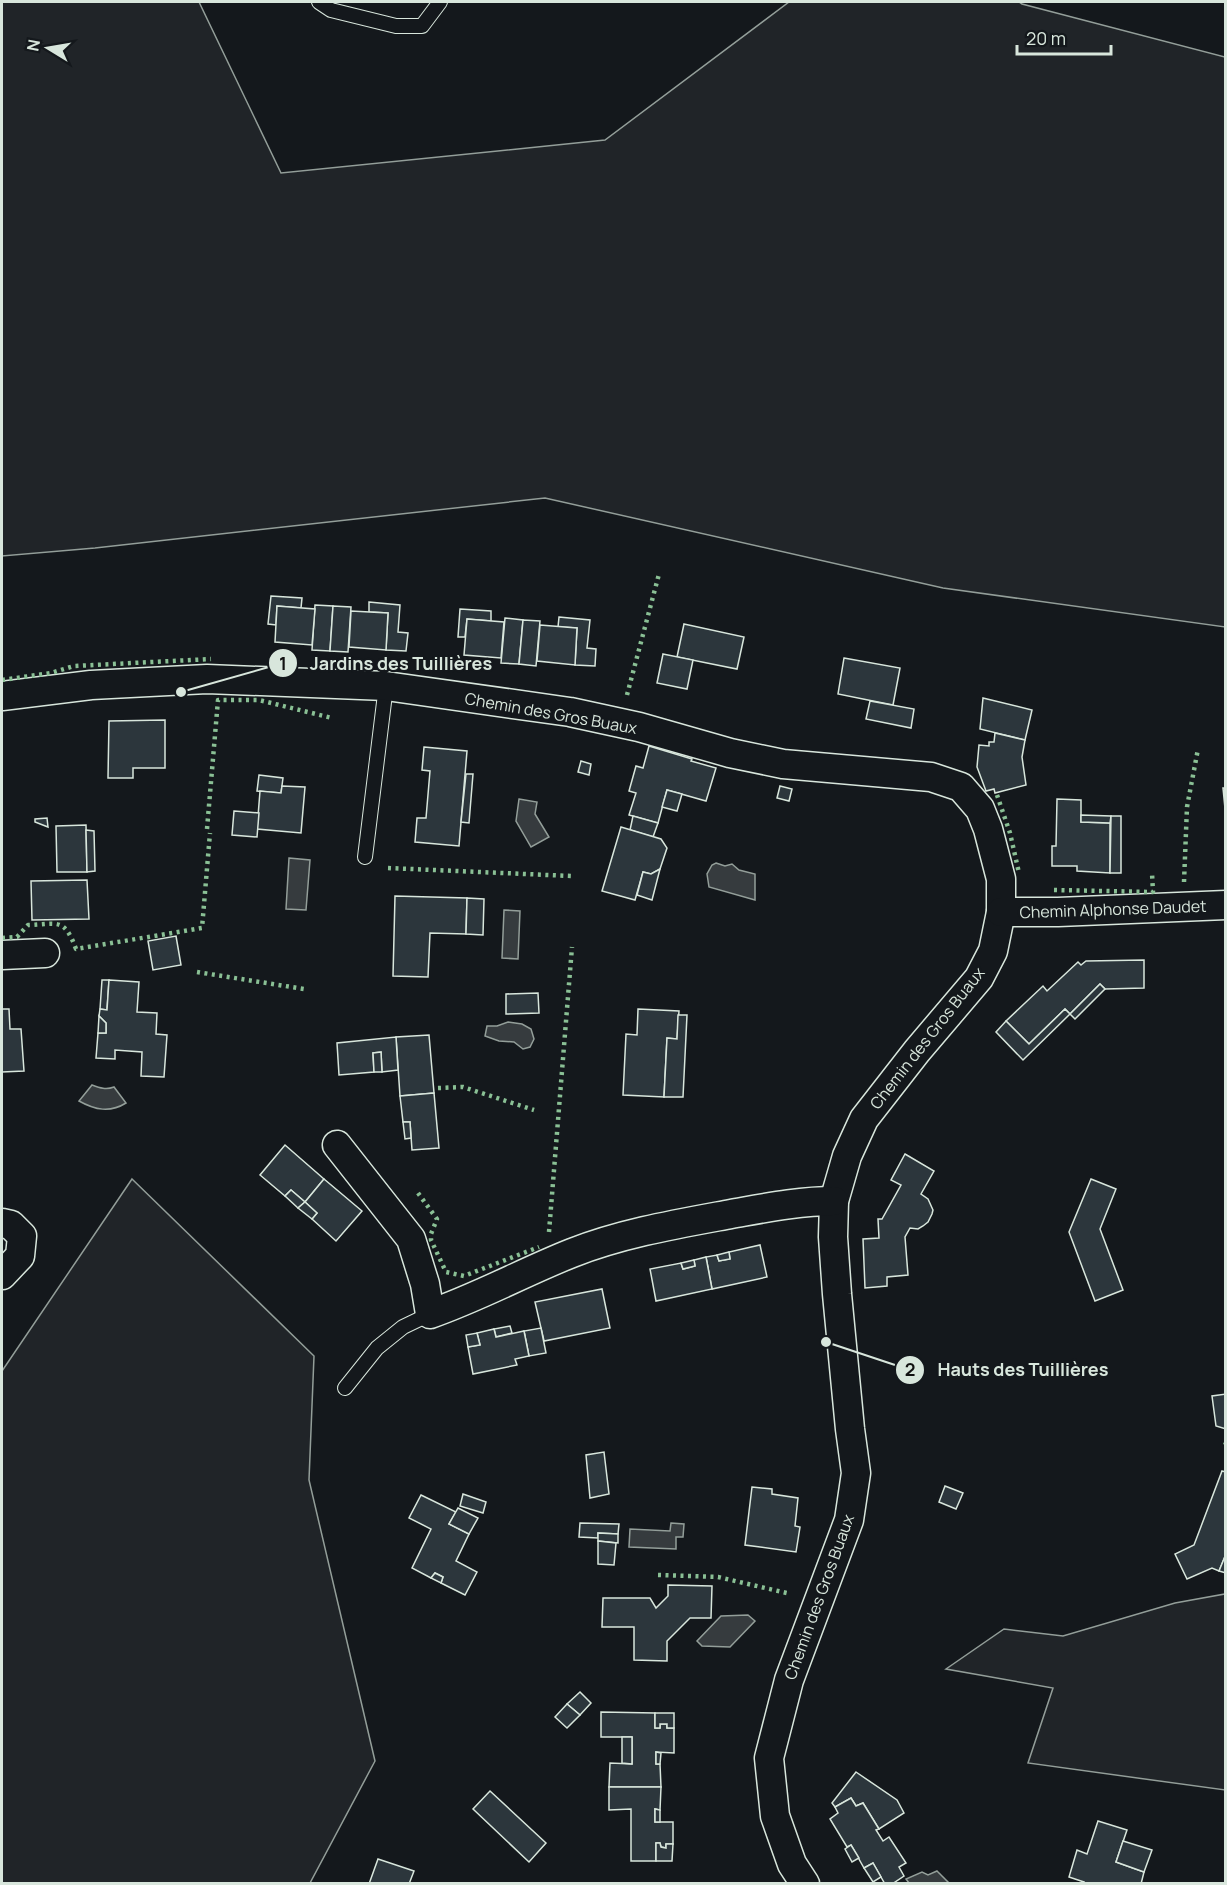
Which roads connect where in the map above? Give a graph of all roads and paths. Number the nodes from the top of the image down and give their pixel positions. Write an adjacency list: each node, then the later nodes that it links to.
1 (319, 2): 2 (lane)
2 (440, 2)
3 (386, 687): 4 (street, Chemin des Gros Buaux); 5 (lane); 7 (street, Chemin des Gros Buaux)
4 (2, 696)
5 (365, 857)
6 (1226, 905): 7 (street, Chemin Alphonse Daudet)
7 (1001, 912): 11 (street, Chemin des Gros Buaux)
8 (45, 953): 9 (street)
9 (2, 955)
10 (337, 1145): 14 (street)
11 (834, 1201): 14 (street); 16 (street, Chemin des Gros Buaux)
12 (2, 1223): 13 (street)
13 (2, 1275)
14 (430, 1314): 15 (lane)
15 (345, 1388)
16 (805, 1884)

